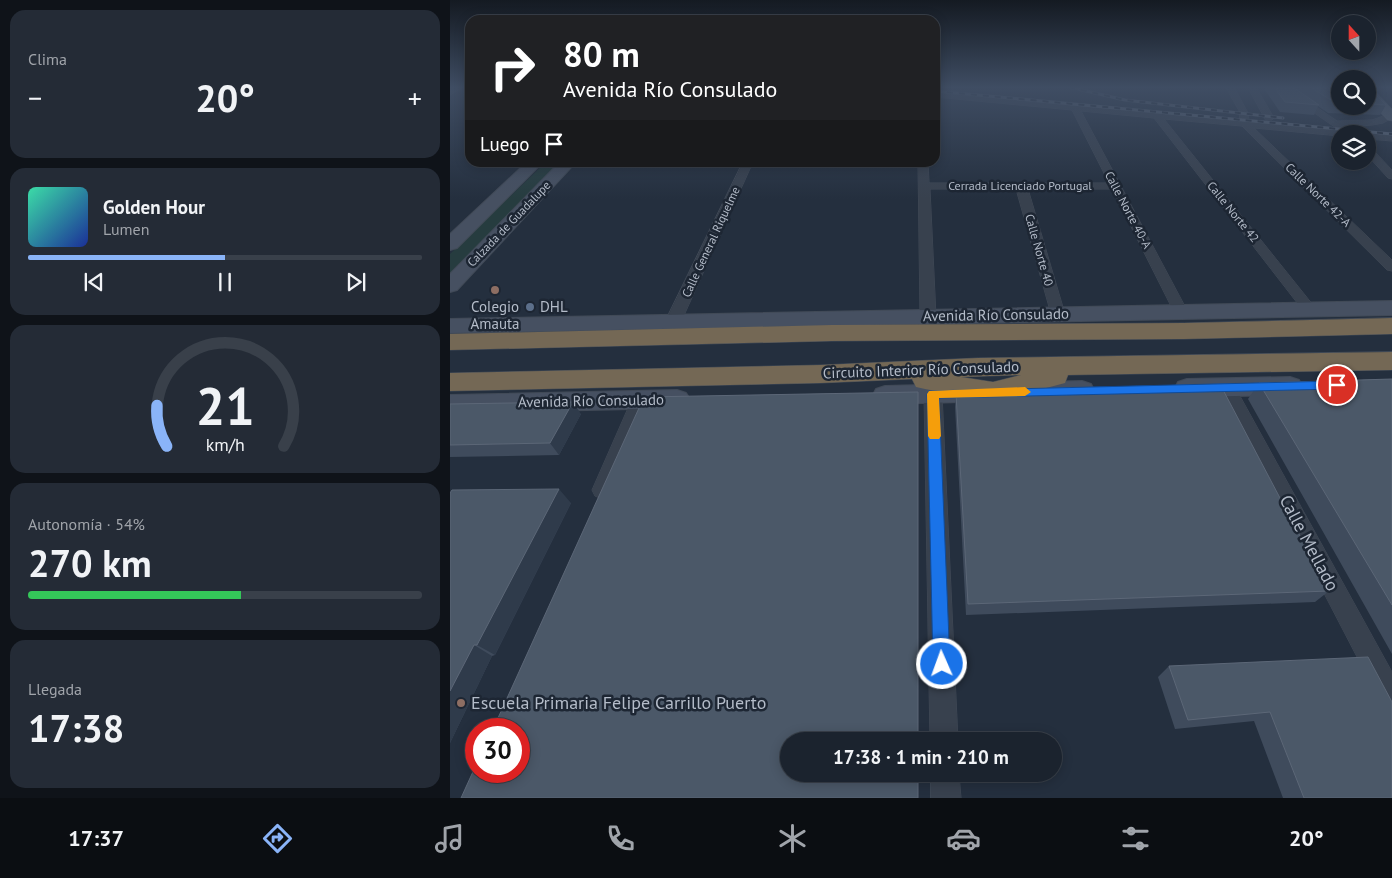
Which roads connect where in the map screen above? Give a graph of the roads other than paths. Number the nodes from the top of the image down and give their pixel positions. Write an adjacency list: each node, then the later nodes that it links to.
1 (1083, 124): 16 (street, Calle Norte 40-A)
2 (1163, 124): 21 (street, Calle Norte 42)
3 (1249, 124): 18 (street, Calle Norte 42-A)
4 (1281, 124): 5 (street)
5 (1331, 131)
6 (1376, 137): 7 (street)
7 (1392, 138)
8 (1376, 159): 13 (street)
9 (531, 167): 17 (main road, Calzada de Guadalupe)
10 (564, 167): 19 (main road, Calzada de Guadalupe)
11 (746, 167): 25 (street, Calle General Riquelme)
12 (924, 167): 14 (street)
13 (1392, 176)
14 (924, 186): 15 (street, Cerrada Licenciado Portugal); 24 (street)
15 (1021, 186): 16 (street, Cerrada Licenciado Portugal); 26 (street, Calle Norte 40)
16 (1115, 186): 22 (street, Calle Norte 40-A)
17 (450, 244)
18 (1392, 267)
19 (450, 286)
20 (1392, 308): 21 (main road, Avenida Río Consulado)
21 (1310, 310): 22 (main road, Avenida Río Consulado)
22 (1181, 312): 26 (main road, Avenida Río Consulado)
23 (982, 316): 24 (main road, Avenida Río Consulado); 26 (highway); 29 (highway)
24 (928, 317): 25 (main road, Avenida Río Consulado)
25 (673, 322): 27 (main road, Avenida Río Consulado)
26 (1058, 323): 28 (highway); 29 (highway)
27 (450, 326)
28 (1392, 326)
29 (882, 332): 30 (highway)
30 (450, 342)
31 (1392, 360): 32 (highway, Circuito Interior Río Consulado)
32 (1100, 377): 37 (highway, Circuito Interior Río Consulado); 40 (highway)
33 (450, 382): 37 (highway, Circuito Interior Río Consulado)
34 (1392, 383): 35 (main road)
35 (1363, 384)
36 (1314, 385): 38 (main road)
37 (862, 387): 40 (highway); 41 (main road, Avenida Río Consulado); 42 (main road, Avenida Río Consulado)
38 (1226, 387): 39 (main road); 45 (street, Calle Mellado)
39 (1168, 388)
40 (994, 392): 41 (main road, Avenida Río Consulado)
41 (933, 394): 46 (street)
42 (641, 399): 43 (main road, Avenida Río Consulado); 44 (street)
43 (450, 404)
44 (595, 506)
45 (1392, 698)
46 (944, 732)
47 (945, 782): 48 (street)
48 (946, 798)

